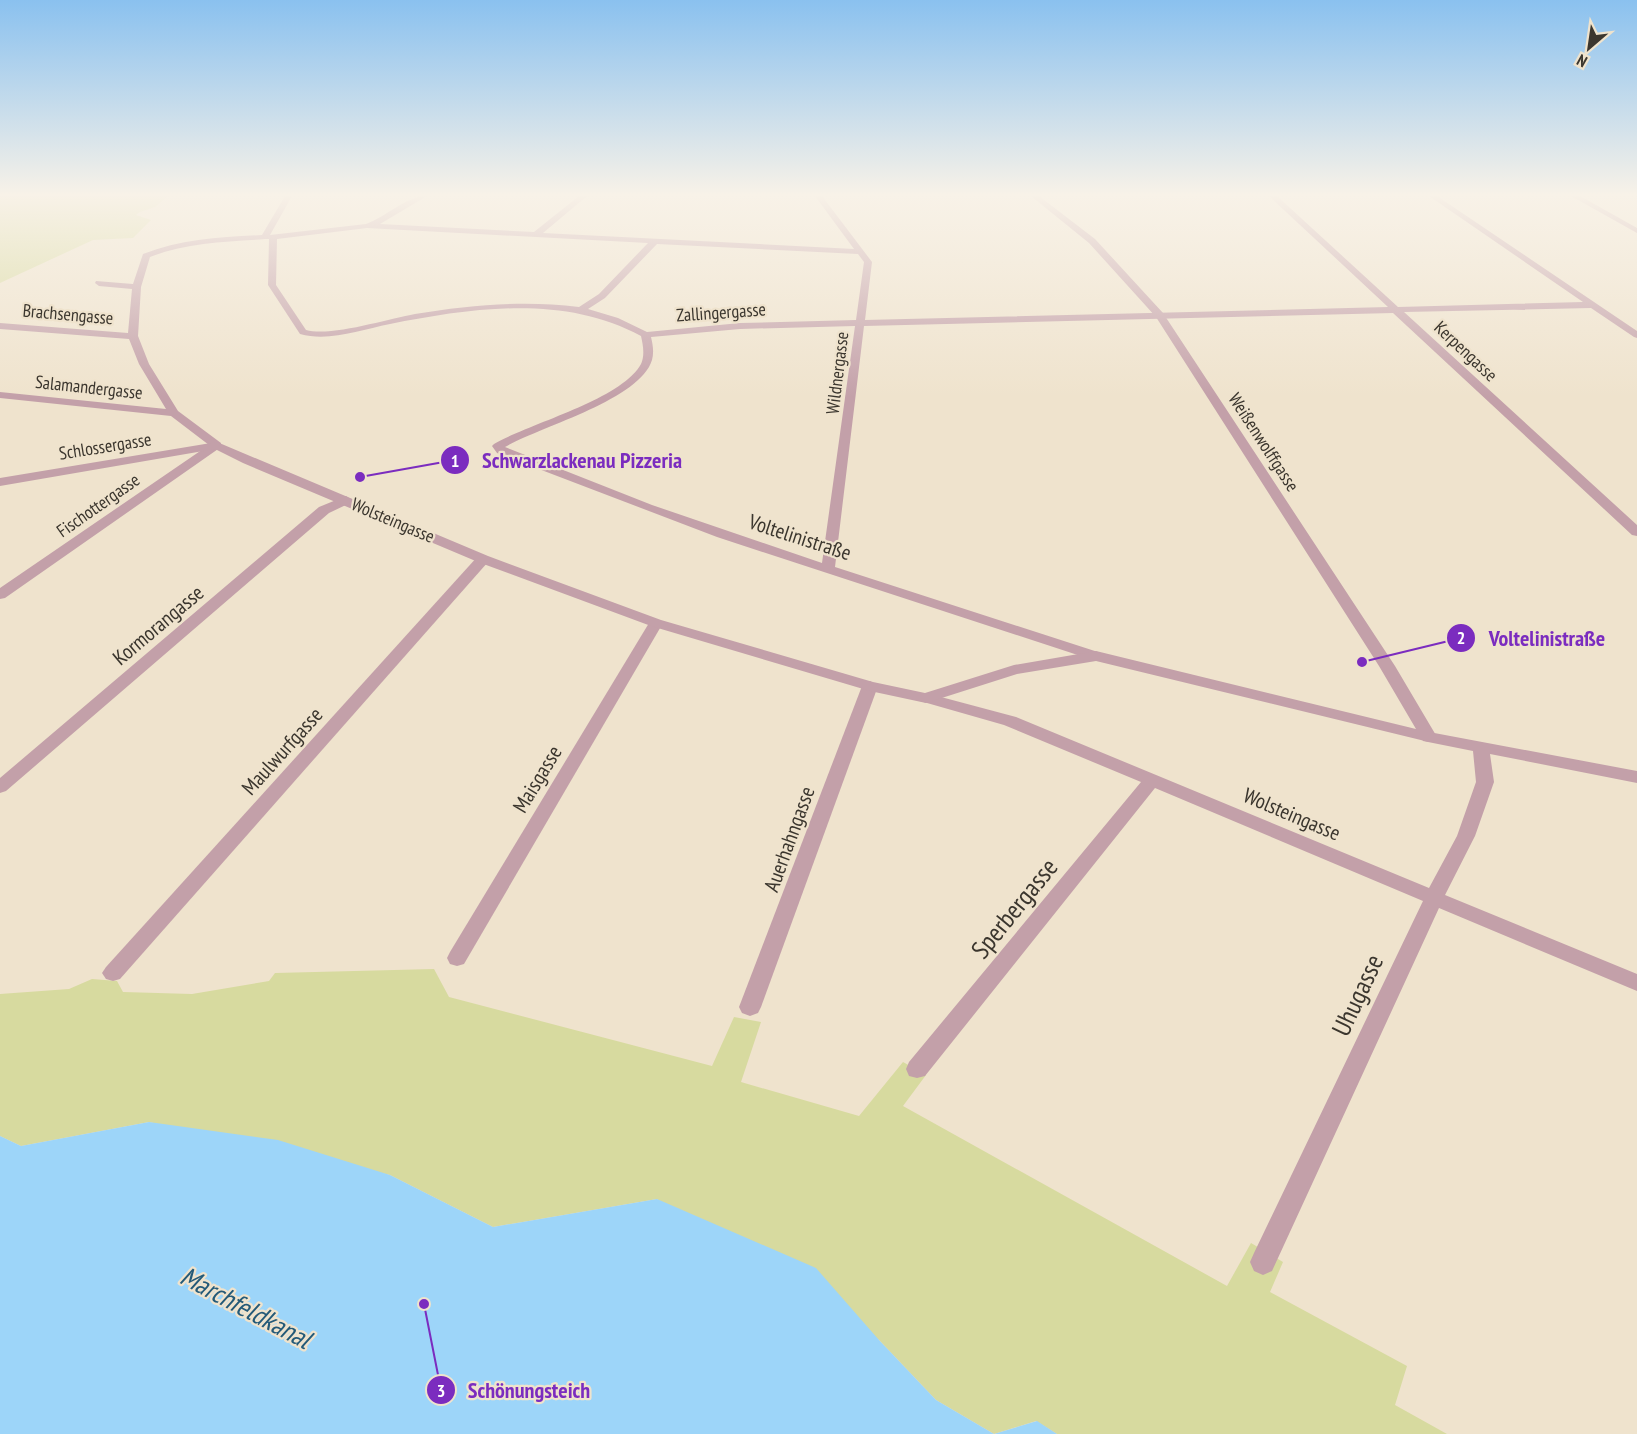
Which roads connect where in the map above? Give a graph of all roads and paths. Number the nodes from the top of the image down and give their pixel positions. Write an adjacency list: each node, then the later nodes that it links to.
1 (144, 263): 9 (street, Wolsteingasse)
2 (271, 263): 11 (street)
3 (634, 263): 11 (street)
4 (868, 263): 14 (street, Wildnergasse)
5 (1112, 263): 13 (street, Weißenwolffgasse)
6 (1345, 263): 12 (street, Kerpengasse)
7 (1530, 263): 10 (street)
8 (99, 283): 9 (street)
9 (136, 286): 18 (street, Wolsteingasse)
10 (1591, 305): 12 (street, Zallingergasse); 17 (street)
11 (581, 310): 16 (street)
12 (1397, 310): 13 (street, Zallingergasse); 24 (street, Kerpengasse)
13 (1160, 315): 14 (street, Zallingergasse); 32 (street, Weißenwolffgasse)
14 (860, 322): 16 (street, Zallingergasse); 26 (street, Wildnergasse)
15 (0, 326): 18 (street, Brachsengasse)
16 (645, 335): 26 (street, Voltelinistraße)
17 (1637, 335)
18 (133, 336): 20 (street, Wolsteingasse)
19 (0, 395): 20 (street, Salamandergasse)
20 (174, 413): 21 (street, Wolsteingasse)
21 (217, 445): 22 (street, Schlossergasse); 23 (street, Wolsteingasse); 27 (street, Fischottergasse)
22 (0, 479)
23 (346, 500): 25 (street, Wolsteingasse); 36 (street, Kormorangasse)
24 (1637, 532)
25 (483, 558): 28 (street, Wolsteingasse); 39 (street, Maulwurfgasse)
26 (828, 570): 29 (street, Voltelinistraße)
27 (0, 595)
28 (656, 623): 30 (street, Wolsteingasse); 38 (street, Maisgasse)
29 (1096, 656): 31 (street, Voltelinistraße); 32 (street, Voltelinistraße)
30 (870, 686): 31 (street, Voltelinistraße); 41 (street, Auerhahngasse)
31 (926, 698): 35 (street, Wolsteingasse)
32 (1429, 737): 33 (street, Voltelinistraße)
33 (1481, 749): 34 (street, Voltelinistraße); 37 (street, Uhugasse)
34 (1637, 777)
35 (1152, 780): 37 (street, Wolsteingasse); 42 (street, Sperbergasse)
36 (0, 787)
37 (1434, 898): 40 (street, Wolsteingasse); 43 (street, Uhugasse)
38 (457, 958)
39 (113, 973)
40 (1637, 983)
41 (750, 1007)
42 (917, 1069)
43 (1263, 1262)

